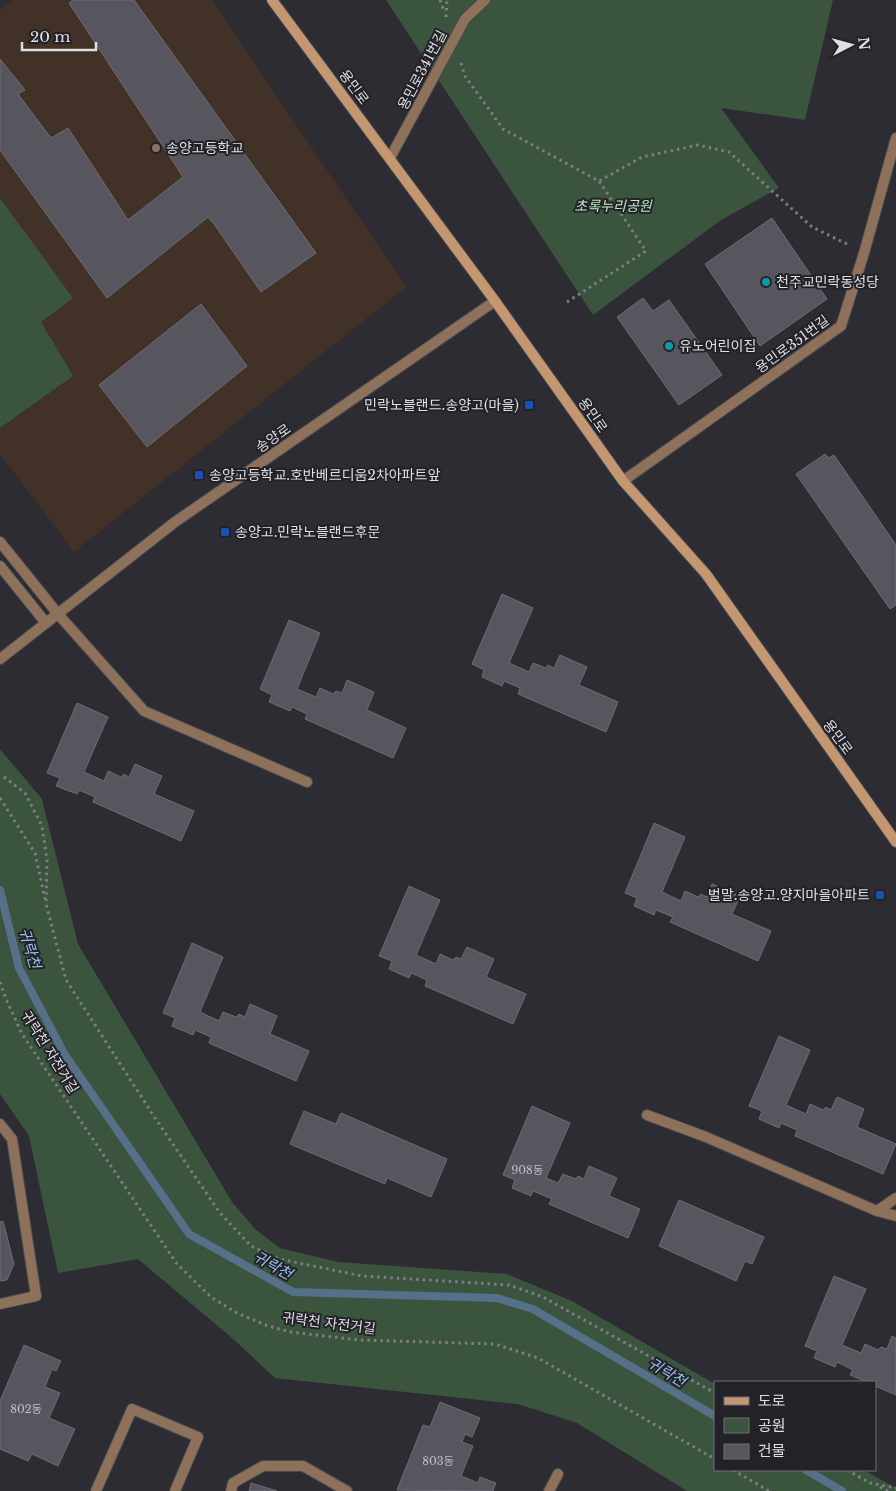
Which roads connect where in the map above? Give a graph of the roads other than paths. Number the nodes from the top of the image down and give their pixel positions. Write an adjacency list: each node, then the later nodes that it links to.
1 (272, 0): 4 (street, 용민로)
2 (486, 0): 4 (street, 용민로341번길)
3 (896, 138): 6 (street, 용민로351번길)
4 (390, 158): 5 (street, 용민로)
5 (495, 301): 6 (street, 용민로); 9 (street, 송양로)
6 (623, 481): 13 (street, 용민로)
7 (0, 542): 9 (street)
8 (0, 566): 10 (street)
9 (58, 614): 10 (street, 송양로); 12 (street)
10 (46, 623): 11 (street, 송양로)
11 (0, 659)
12 (307, 782)
13 (896, 842)
14 (647, 1114): 17 (street)
15 (0, 1124): 19 (street)
16 (896, 1198): 17 (street)
17 (877, 1211): 18 (street)
18 (896, 1216)
19 (0, 1304)
20 (558, 1474): 25 (street)
21 (96, 1491): 22 (street)
22 (175, 1491)
23 (230, 1491): 24 (street)
24 (347, 1491)
25 (549, 1491)

